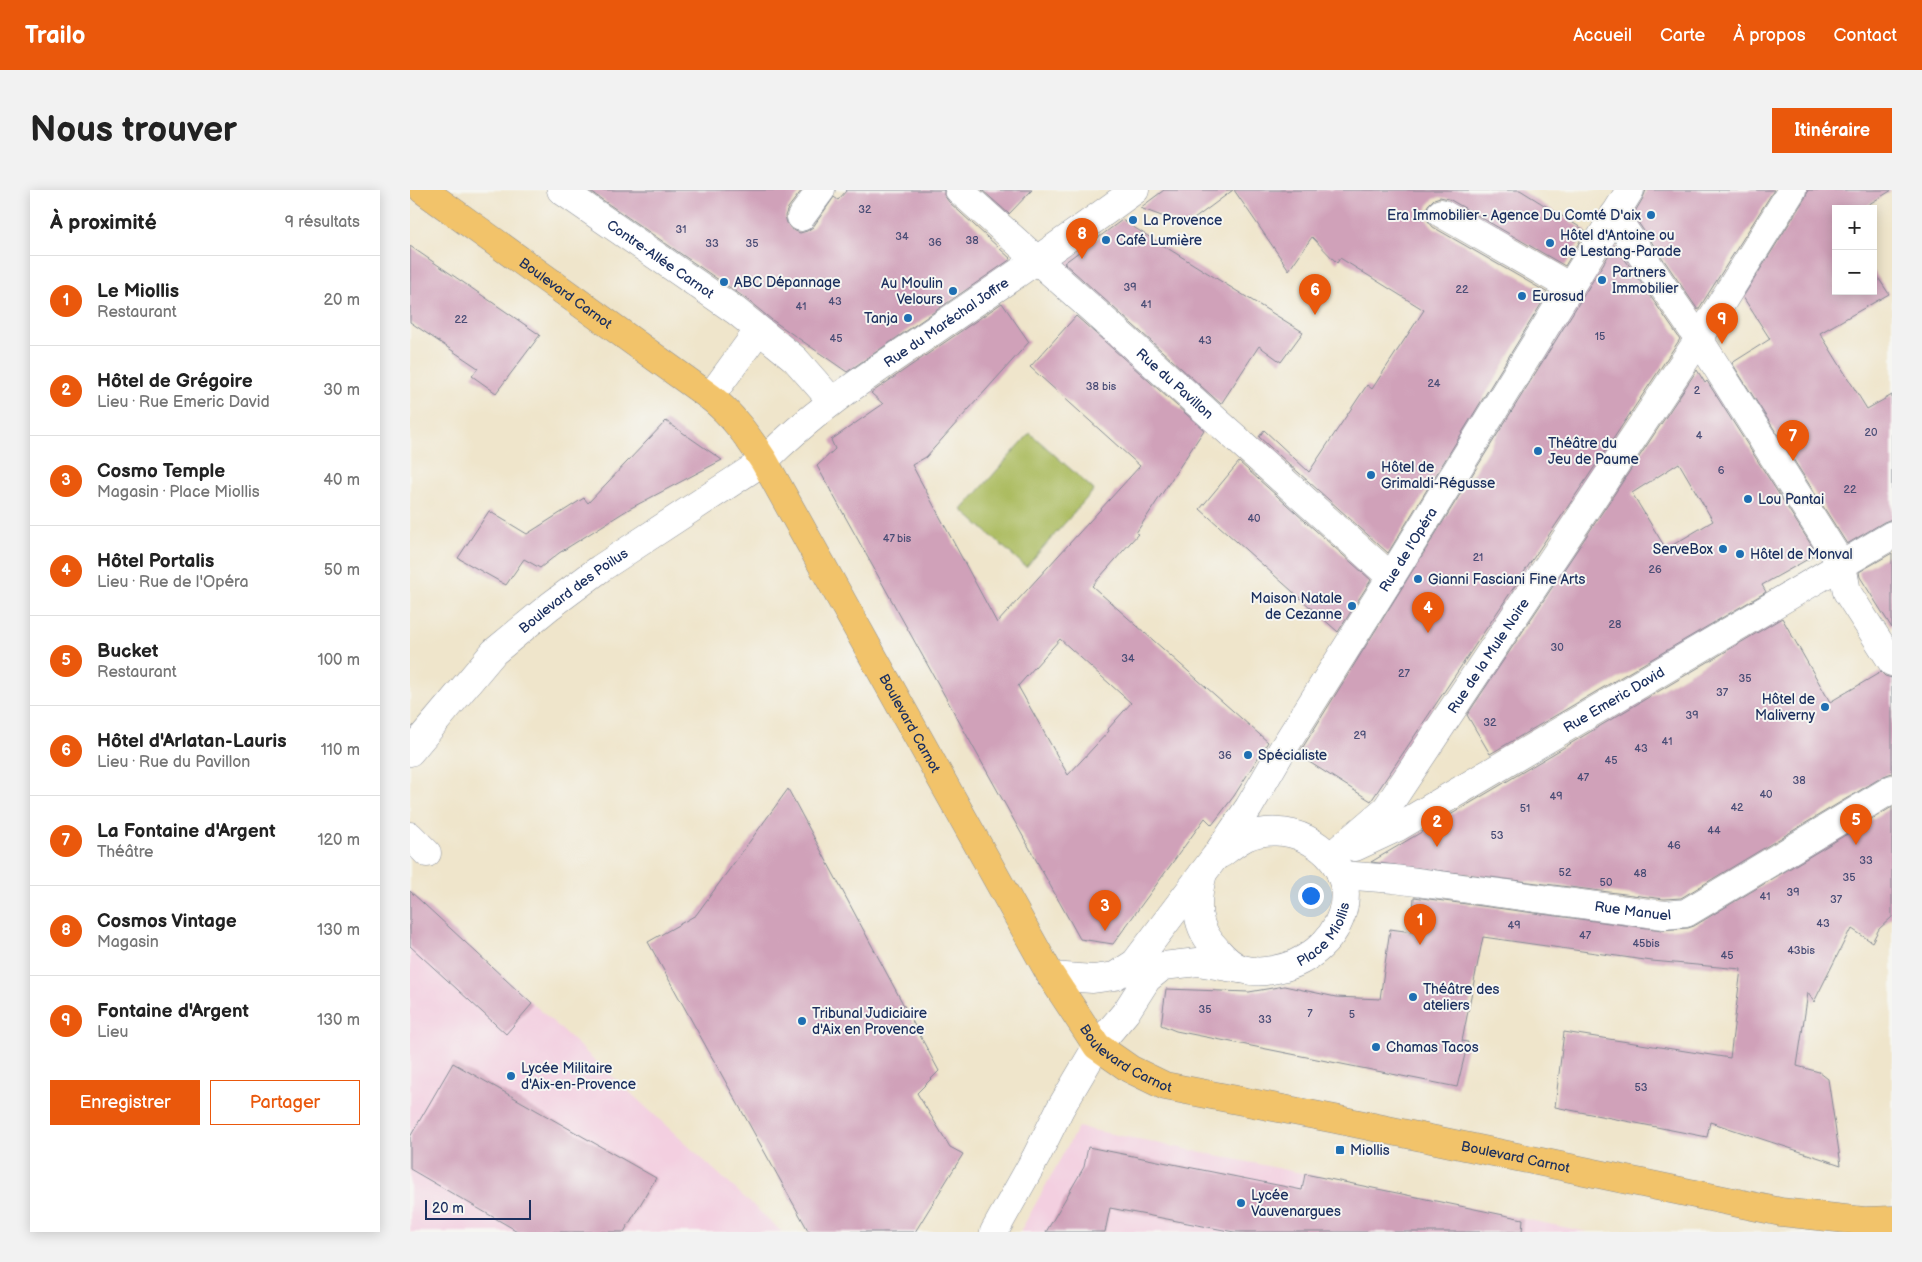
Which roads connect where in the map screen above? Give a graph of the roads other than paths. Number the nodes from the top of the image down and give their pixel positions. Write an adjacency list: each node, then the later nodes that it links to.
1 (423, 190): 15 (main road, Boulevard Carnot)
2 (561, 190): 13 (street, Contre-Allée Carnot)
3 (821, 190): 10 (street)
4 (959, 190): 11 (street, Rue du Pavillon)
5 (1136, 190): 11 (street, Rue du Maréchal Joffre)
6 (1630, 190): 9 (street, Rue de l'Opéra)
7 (1792, 190): 14 (street, Rue de la Mule Noire)
8 (1441, 213): 12 (street)
9 (1614, 215): 12 (street, Rue de l'Opéra); 14 (street)
10 (801, 217)
11 (1037, 261): 16 (street, Rue du Maréchal Joffre); 20 (street, Rue du Pavillon)
12 (1570, 287): 20 (street, Rue de l'Opéra)
13 (758, 330): 15 (street); 16 (street)
14 (1699, 338): 19 (street); 25 (street, Rue de la Mule Noire)
15 (710, 397): 17 (main road, Boulevard Carnot)
16 (832, 401): 17 (street, Rue du Maréchal Joffre)
17 (764, 461): 22 (street, Boulevard des Poilus); 27 (main road, Boulevard Carnot)
18 (1892, 535): 19 (street, Rue Emeric David)
19 (1842, 566): 21 (street); 25 (street, Rue Emeric David)
20 (1391, 578): 24 (street, Rue de l'Opéra)
21 (1892, 662)
22 (410, 752)
23 (1892, 789): 25 (street, Rue Manuel)
24 (1209, 865): 25 (street); 26 (street); 27 (street)
25 (1336, 866): 26 (street, Place Miollis)
26 (1241, 969): 28 (street, Place Miollis)
27 (1051, 976): 28 (main road, Boulevard Carnot)
28 (1097, 1046): 29 (main road, Boulevard Carnot); 30 (street, Place Miollis)
29 (1892, 1220)
30 (994, 1232)

